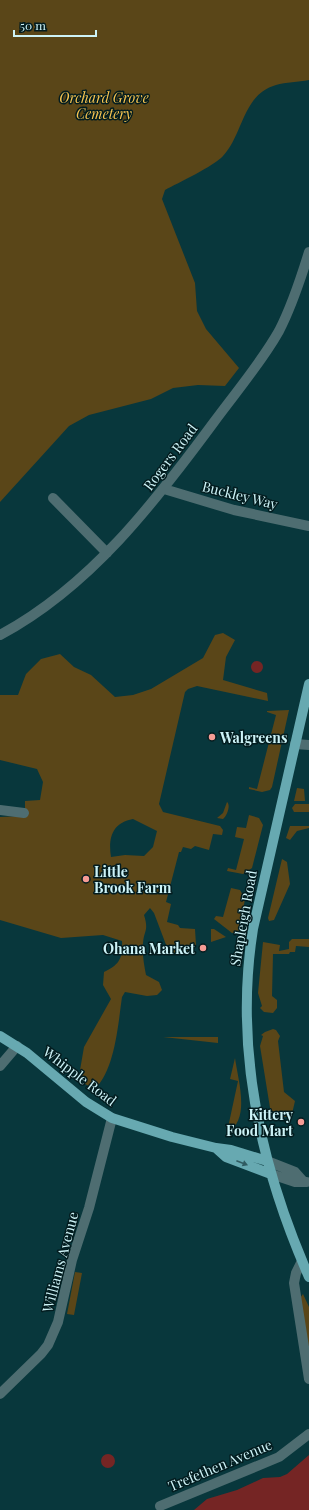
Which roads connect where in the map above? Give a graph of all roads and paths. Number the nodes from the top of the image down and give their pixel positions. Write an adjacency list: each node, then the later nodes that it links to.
1 (309, 252): 2 (street, Rogers Road)
2 (164, 489): 4 (street, Buckley Way); 5 (street, Rogers Road)
3 (53, 498): 5 (street)
4 (309, 526)
5 (106, 553): 6 (street, Rogers Road)
6 (0, 635)
7 (309, 684): 8 (main road, Shapleigh Road)
8 (295, 744): 9 (street); 17 (main road, Shapleigh Road)
9 (309, 746)
10 (0, 810): 11 (street)
11 (24, 813)
12 (0, 1036): 13 (main road, Whipple Road)
13 (17, 1046): 14 (street); 15 (main road, Whipple Road)
14 (0, 1066)
15 (112, 1118): 16 (main road, Whipple Road); 23 (street, Williams Avenue)
16 (216, 1148): 17 (main road, Whipple Road); 18 (main road, Whipple Road, one-way to 18)
17 (266, 1161): 18 (main road); 19 (street)
18 (271, 1174): 19 (street); 20 (main road)
19 (306, 1182)
20 (302, 1261): 21 (main road); 22 (street)
21 (309, 1277)
22 (309, 1379)
23 (0, 1394)
24 (309, 1434): 25 (street, Trefethen Avenue)
25 (160, 1506)

